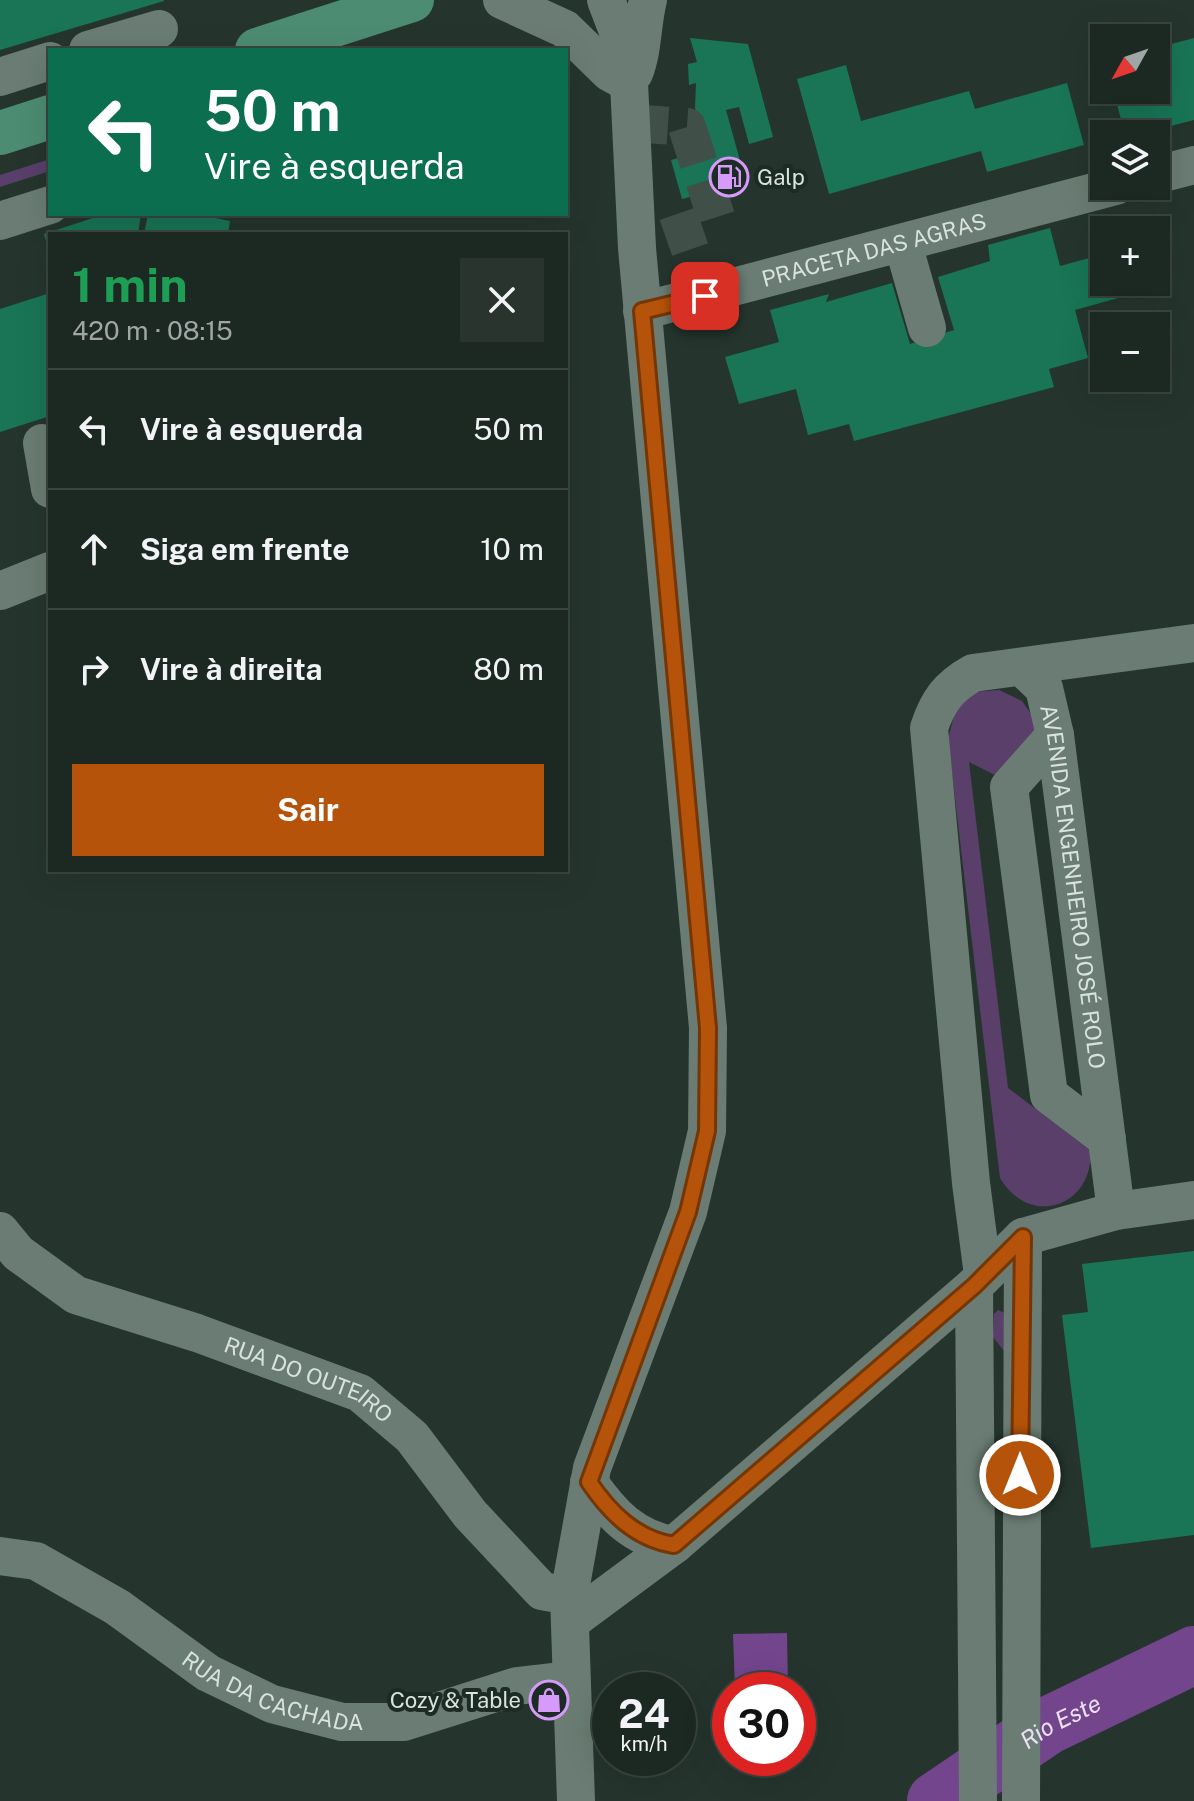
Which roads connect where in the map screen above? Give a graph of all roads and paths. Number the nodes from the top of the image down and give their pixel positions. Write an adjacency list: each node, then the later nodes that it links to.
1 (412, 0): 7 (main road)
2 (502, 0): 10 (street)
3 (606, 0): 10 (street)
4 (648, 0): 10 (street)
5 (159, 29): 6 (street)
6 (95, 48)
7 (263, 48)
8 (48, 62): 9 (street)
9 (0, 77)
10 (629, 83): 19 (street)
11 (48, 118): 12 (main road)
12 (0, 133)
13 (1194, 165): 14 (street)
14 (1170, 171)
15 (1090, 193): 18 (street, PRACETA DAS AGRAS)
16 (48, 206): 17 (street)
17 (0, 221)
18 (903, 244): 19 (street, PRACETA DAS AGRAS); 20 (street)
19 (642, 311): 34 (street)
20 (927, 328)
21 (42, 443): 22 (street)
22 (48, 478)
23 (48, 572): 24 (street)
24 (0, 591)
25 (1194, 643): 26 (street)
26 (1023, 668): 27 (street, AVENIDA ENGENHEIRO JOSÉ ROLO); 33 (street)
27 (1055, 735): 28 (street, AVENIDA ENGENHEIRO JOSÉ ROLO); 28 (street)
28 (1107, 1139): 30 (street, AVENIDA ENGENHEIRO JOSÉ ROLO)
29 (1194, 1200): 30 (street)
30 (1116, 1211): 32 (street)
31 (0, 1231): 37 (street, RUA DO OUTEIRO)
32 (1023, 1237): 33 (street); 41 (street)
33 (978, 1281): 35 (street); 40 (street)
34 (589, 1482): 35 (street); 37 (street)
35 (674, 1545): 37 (street)
36 (0, 1556): 38 (street, RUA DA CACHADA)
37 (570, 1609): 38 (street)
38 (569, 1680): 39 (street)
39 (576, 1801)
40 (978, 1801)
41 (1021, 1801)

